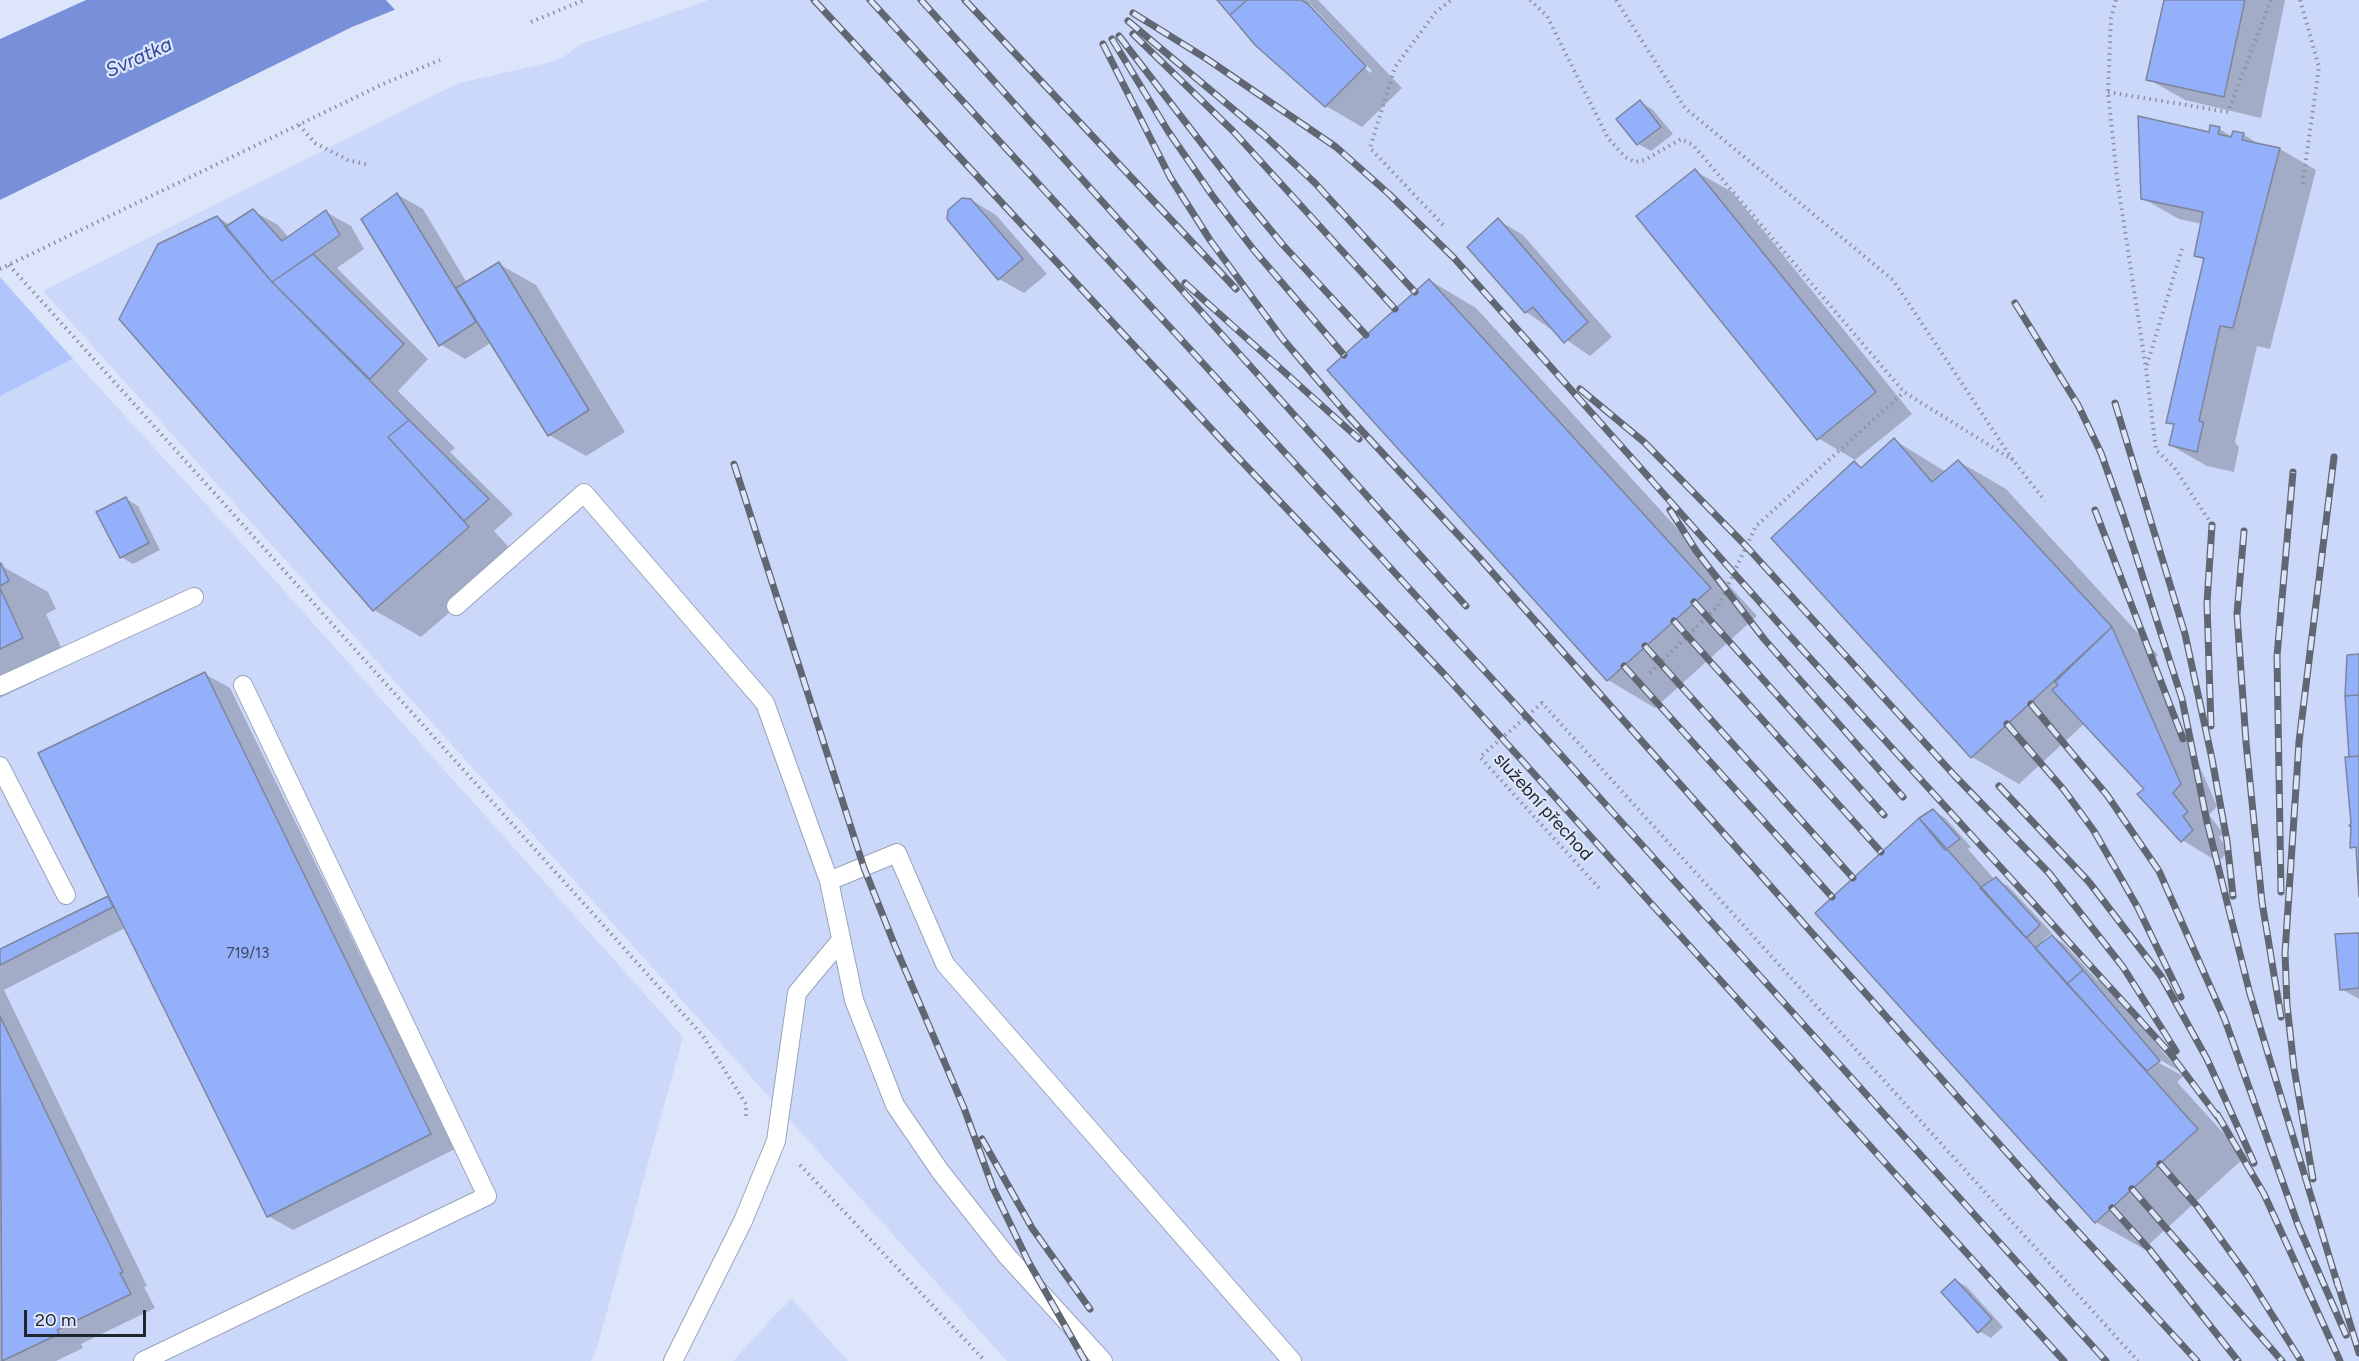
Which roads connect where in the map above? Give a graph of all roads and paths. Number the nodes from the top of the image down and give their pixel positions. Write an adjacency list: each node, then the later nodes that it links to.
1 (584, 0): 8 (path)
2 (1451, 0): 14 (path)
3 (1530, 0): 19 (path)
4 (1616, 0): 20 (path)
5 (2116, 0): 10 (path)
6 (2271, 0): 10 (path)
7 (2300, 0): 13 (path)
8 (531, 22)
9 (440, 60): 11 (path)
10 (2108, 92): 18 (path)
11 (299, 125): 12 (path); 16 (path)
12 (369, 165)
13 (2301, 189)
14 (1443, 225)
15 (2182, 249): 18 (path)
16 (9, 265): 17 (path); 33 (path)
17 (0, 269)
18 (2146, 369): 22 (path)
19 (1904, 392): 20 (path); 25 (path)
20 (2013, 460): 21 (path)
21 (2045, 501)
22 (2212, 525)
23 (194, 597): 27 (lane)
24 (456, 606): 29 (lane)
25 (1650, 673)
26 (243, 685): 35 (lane)
27 (0, 686)
28 (0, 766): 31 (lane)
29 (829, 881): 32 (lane); 39 (lane)
30 (1599, 888): 40 (path, služební přechod)
31 (66, 895)
32 (841, 939): 34 (lane); 38 (lane)
33 (746, 1123)
34 (776, 1141): 36 (lane); 37 (path)
35 (142, 1361)
36 (673, 1361)
37 (985, 1361)
38 (1103, 1361)
39 (1293, 1361)
40 (2138, 1361)

